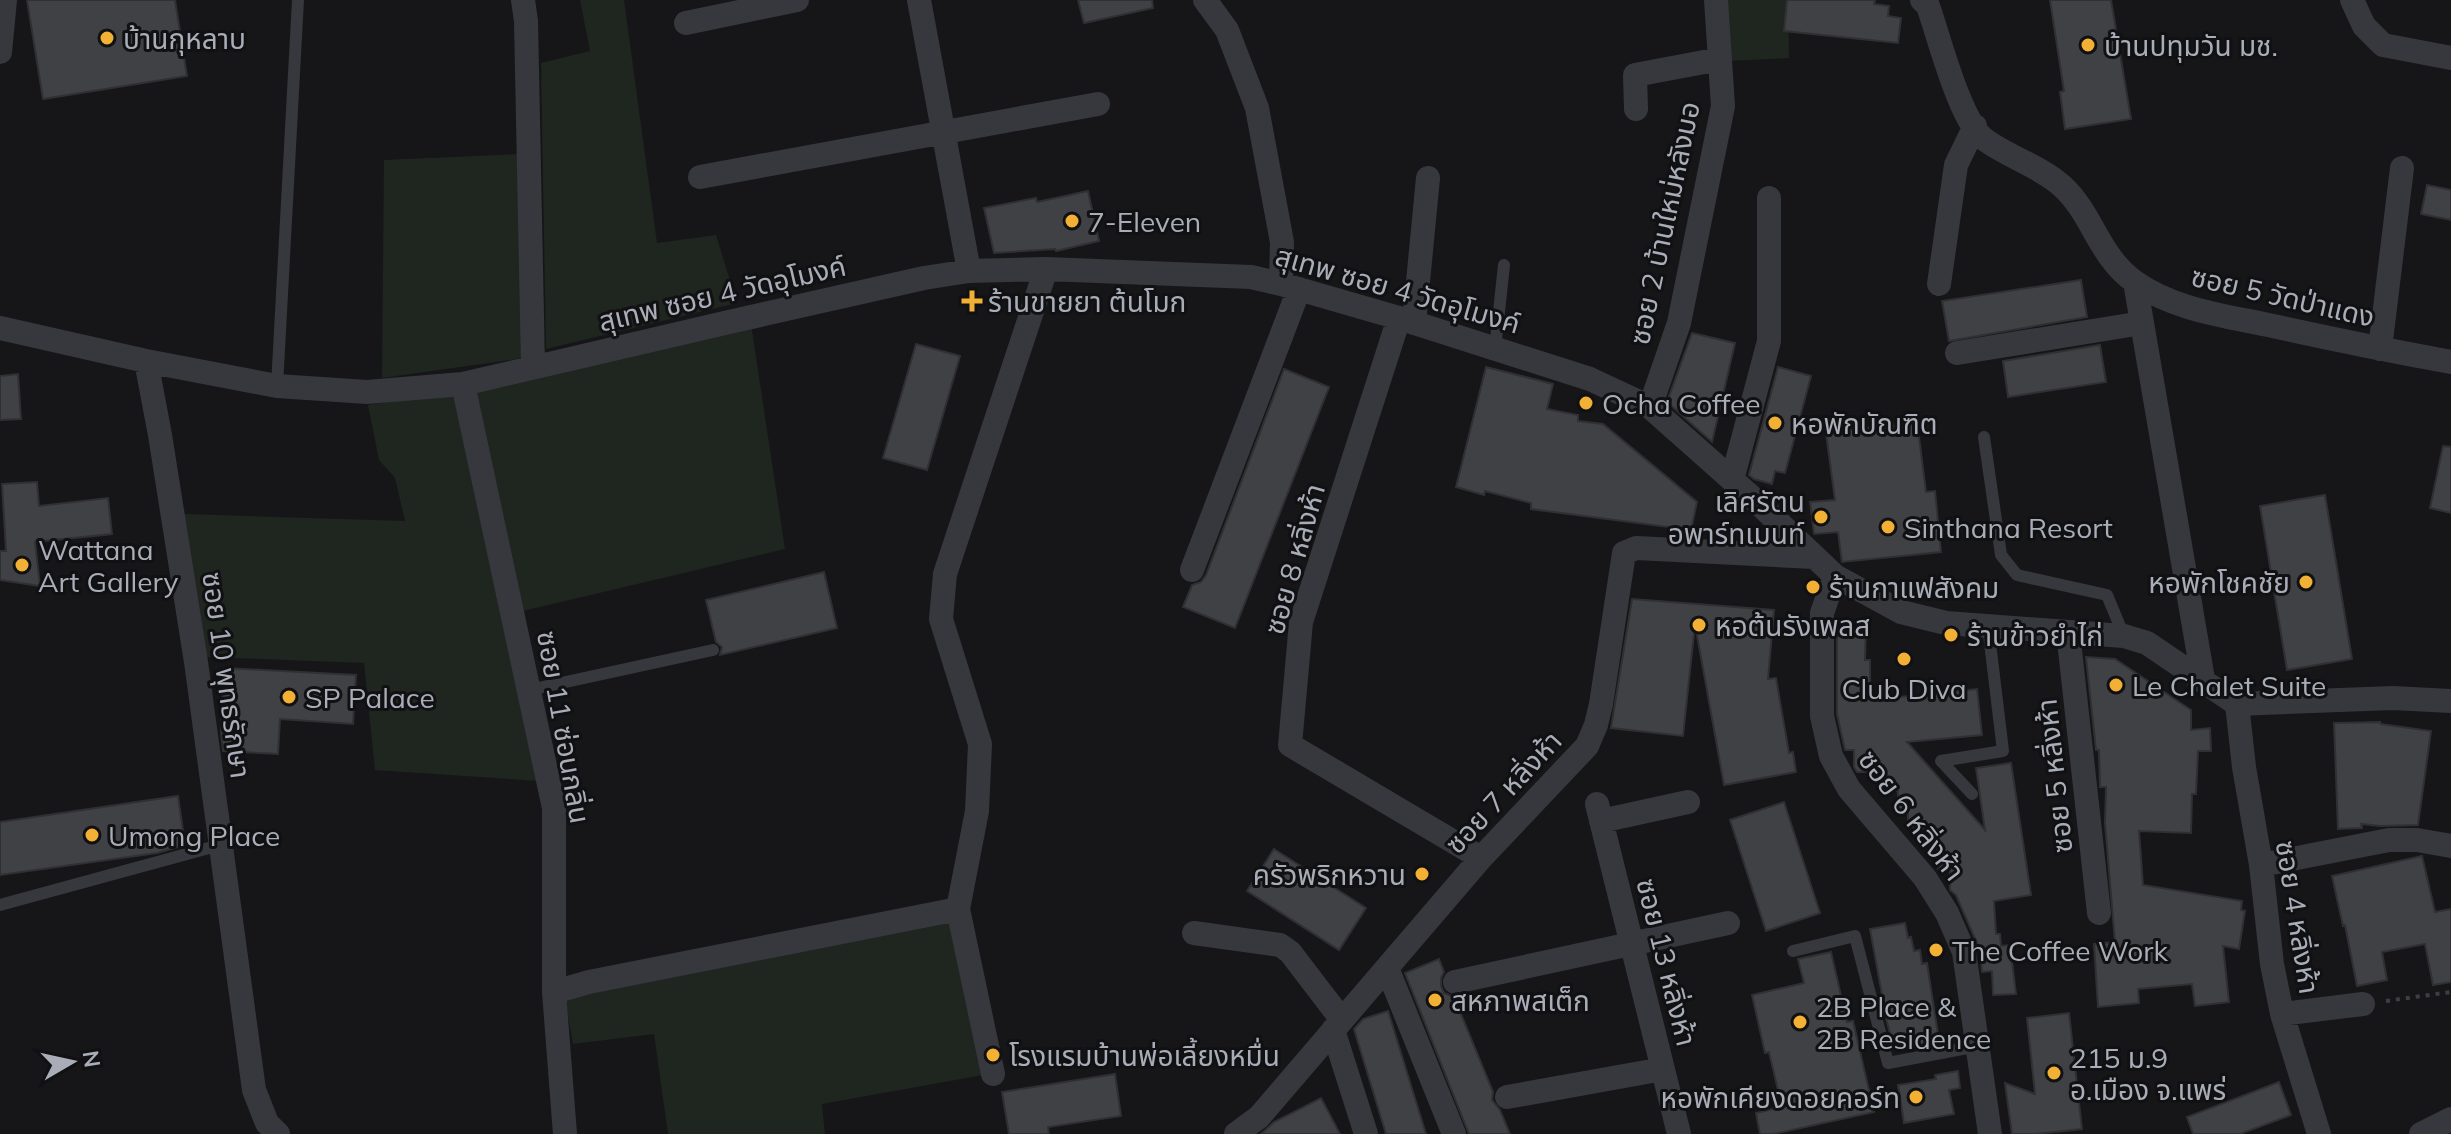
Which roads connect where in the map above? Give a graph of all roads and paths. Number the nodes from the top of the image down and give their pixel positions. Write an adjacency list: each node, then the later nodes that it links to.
1 (298, 0): 38 (lane)
2 (523, 0): 36 (street)
3 (797, 0): 10 (street)
4 (919, 0): 17 (street)
5 (1205, 0): 27 (street)
6 (1716, 0): 13 (street, ซอย 2 บ้านใหม่หลังมอ)
7 (1922, 0): 16 (street, ซอย 5 วัดป่าแดง)
8 (2352, 0): 12 (street)
9 (3, 4): 11 (street)
10 (686, 23)
11 (0, 52)
12 (2451, 58)
13 (1720, 59): 15 (street); 39 (street, ซอย 2 บ้านใหม่หลังมอ)
14 (1098, 104): 17 (street)
15 (1636, 109)
16 (1975, 126): 25 (street, ซอย 5 วัดป่าแดง); 26 (street)
17 (943, 132): 19 (street); 24 (street)
18 (2402, 168): 32 (street)
19 (700, 177)
20 (1428, 178): 28 (street)
21 (1769, 198): 41 (street)
22 (1504, 265): 31 (lane)
23 (1046, 269): 24 (street, สุเทพ ซอย 4 วัดอุโมงค์); 27 (street, สุเทพ ซอย 4 วัดอุโมงค์); 60 (street)
24 (969, 271): 36 (street, สุเทพ ซอย 4 วัดอุโมงค์)
25 (2135, 282): 29 (street); 32 (street, ซอย 5 วัดป่าแดง)
26 (1939, 284)
27 (1290, 286): 28 (street, สุเทพ ซอย 4 วัดอุโมงค์); 43 (street)
28 (1406, 320): 31 (street, สุเทพ ซอย 4 วัดอุโมงค์); 57 (street, ซอย 8 หลิ่งห้า)
29 (2142, 323): 33 (street); 49 (street)
30 (0, 328): 34 (street, สุเทพ ซอย 4 วัดอุโมงค์)
31 (1495, 349): 39 (street, สุเทพ ซอย 4 วัดอุโมงค์)
32 (2380, 349): 35 (street, ซอย 5 วัดป่าแดง)
33 (1957, 353)
34 (146, 361): 38 (street, สุเทพ ซอย 4 วัดอุโมงค์); 55 (street, ซอย 10 พุทธรักษา)
35 (2451, 362)
36 (533, 366): 37 (street, สุเทพ ซอย 4 วัดอุโมงค์)
37 (463, 384): 38 (street, สุเทพ ซอย 4 วัดอุโมงค์); 50 (street, ซอย 11 ซ่อนกลิ่น)
38 (277, 386)
39 (1650, 407): 41 (street, สุเทพ ซอย 4 วัดอุโมงค์)
40 (1984, 437): 47 (lane)
41 (1732, 480): 42 (street, สุเทพ ซอย 4 วัดอุโมงค์)
42 (1814, 557): 44 (street, สุเทพ ซอย 4 วัดอุโมงค์); 57 (street, ซอย 7 หลิ่งห้า)
43 (1192, 570)
44 (1835, 576): 45 (street, สุเทพ ซอย 4 วัดอุโมงค์); 73 (street, ซอย 6 หลิ่งห้า)
45 (1988, 626): 46 (street, สุเทพ ซอย 4 วัดอุโมงค์); 53 (lane)
46 (2068, 632): 47 (street, สุเทพ ซอย 4 วัดอุโมงค์); 61 (street, ซอย 5 หลิ่งห้า)
47 (2124, 636): 49 (street, สุเทพ ซอย 4 วัดอุโมงค์)
48 (713, 650): 50 (lane)
49 (2203, 679): 52 (street, สุเทพ ซอย 4 วัดอุโมงค์)
50 (529, 690): 68 (street, ซอย 11 ซ่อนกลิ่น)
51 (2451, 701): 52 (street)
52 (2237, 704): 58 (street, ซอย 4 หลิ่งห้า)
53 (1972, 794)
54 (1688, 802): 64 (street, ซอย 13 หลิ่งห้า)
55 (220, 845): 59 (lane); 78 (street, ซอย 10 พุทธรักษา)
56 (2451, 846): 58 (street)
57 (1481, 858): 66 (street, ซอย 7 หลิ่งห้า)
58 (2261, 865): 71 (street, ซอย 4 หลิ่งห้า)
59 (0, 905)
60 (958, 909): 68 (street); 75 (street)
61 (2099, 913)
62 (1728, 923): 64 (street)
63 (1194, 933): 72 (street)
64 (1632, 944): 67 (street); 74 (street, ซอย 13 หลิ่งห้า)
65 (1793, 951): 73 (lane)
66 (1387, 968): 72 (street, ซอย 7 หลิ่งห้า); 82 (street)
67 (1455, 982)
68 (554, 992): 79 (street, ซอย 11 ซ่อนกลิ่น)
69 (2451, 992): 70 (path)
70 (2363, 1004): 71 (street)
71 (2282, 1014): 85 (street, ซอย 4 หลิ่งห้า)
72 (1337, 1025): 80 (street, ซอย 7 หลิ่งห้า); 81 (street)
73 (1978, 1046): 84 (street, ซอย 6 หลิ่งห้า)
74 (1663, 1069): 76 (street); 83 (street, ซอย 13 หลิ่งห้า)
75 (993, 1074)
76 (1507, 1097)
77 (2451, 1119): 86 (street)
78 (278, 1134)
79 (565, 1134)
80 (1236, 1134)
81 (1366, 1134)
82 (1454, 1134)
83 (1679, 1134)
84 (1990, 1134)
85 (2319, 1134)
86 (2421, 1134)

